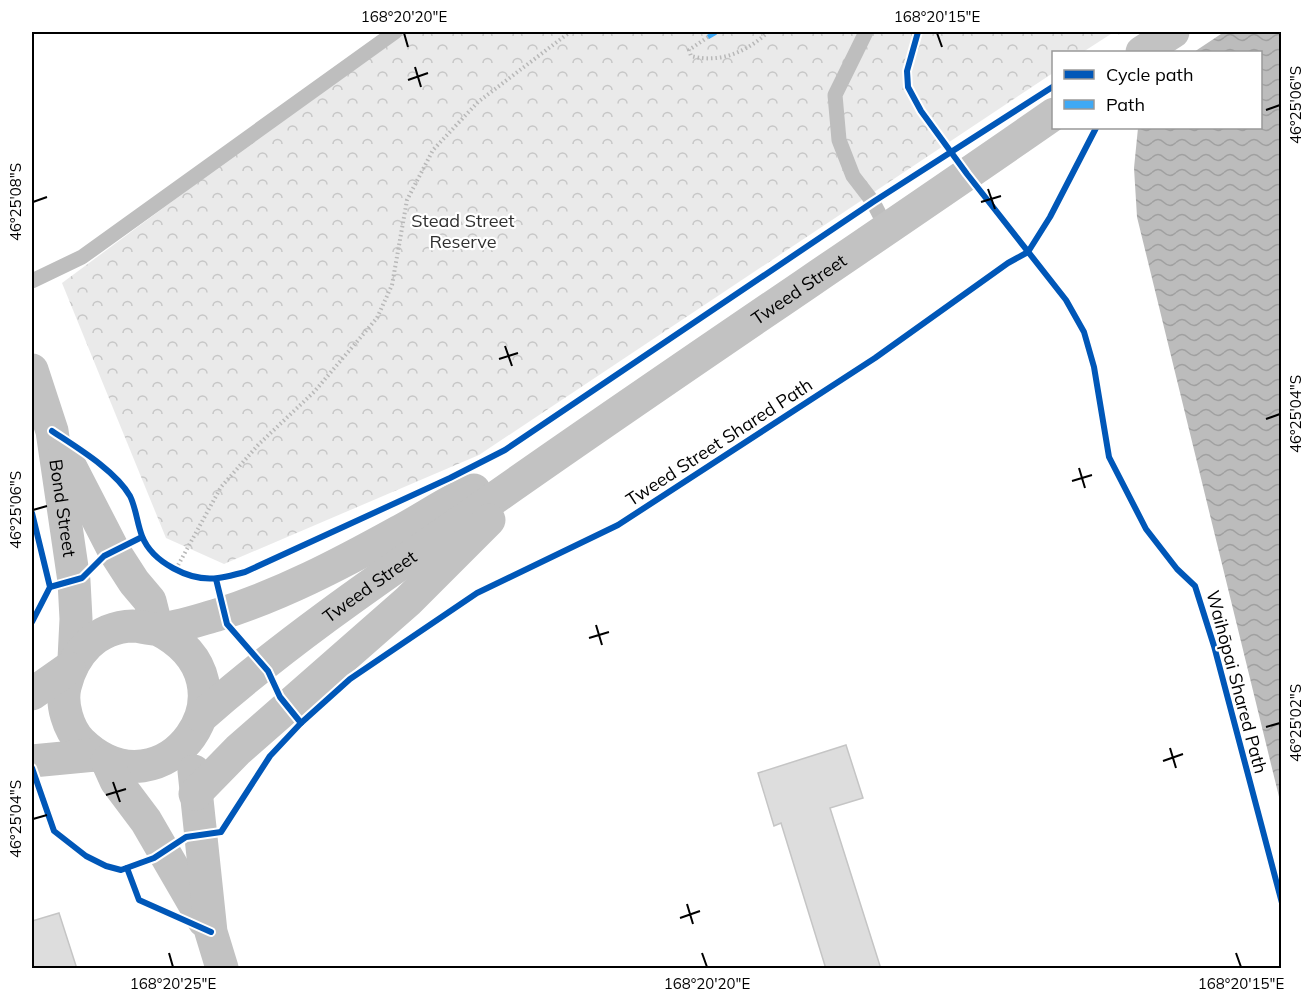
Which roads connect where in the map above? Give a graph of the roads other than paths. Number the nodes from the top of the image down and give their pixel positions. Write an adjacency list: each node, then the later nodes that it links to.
1 (394, 32): 7 (lane)
2 (866, 32): 6 (lane)
3 (1173, 32): 4 (main road)
4 (1144, 51)
5 (1052, 115): 6 (main road, Tweed Street)
6 (886, 227): 10 (main road, Tweed Street)
7 (32, 281)
8 (32, 370): 9 (main road, Bond Street)
9 (52, 431): 11 (main road, Bond Street); 12 (main road, Bond Street)
10 (542, 465): 11 (main road, Tweed Street); 14 (main road, Tweed Street); 17 (main road)
11 (157, 629): 12 (main road, Bond Street); 14 (main road, Bond Street)
12 (72, 663): 13 (main road); 15 (main road, Bond Street)
13 (32, 694)
14 (198, 724): 15 (main road); 17 (main road, Bond Street)
15 (101, 758): 16 (main road); 18 (main road, Bond Street)
16 (32, 761)
17 (195, 794): 18 (main road, Bond Street)
18 (211, 933): 19 (main road, Bond Street)
19 (222, 969)

